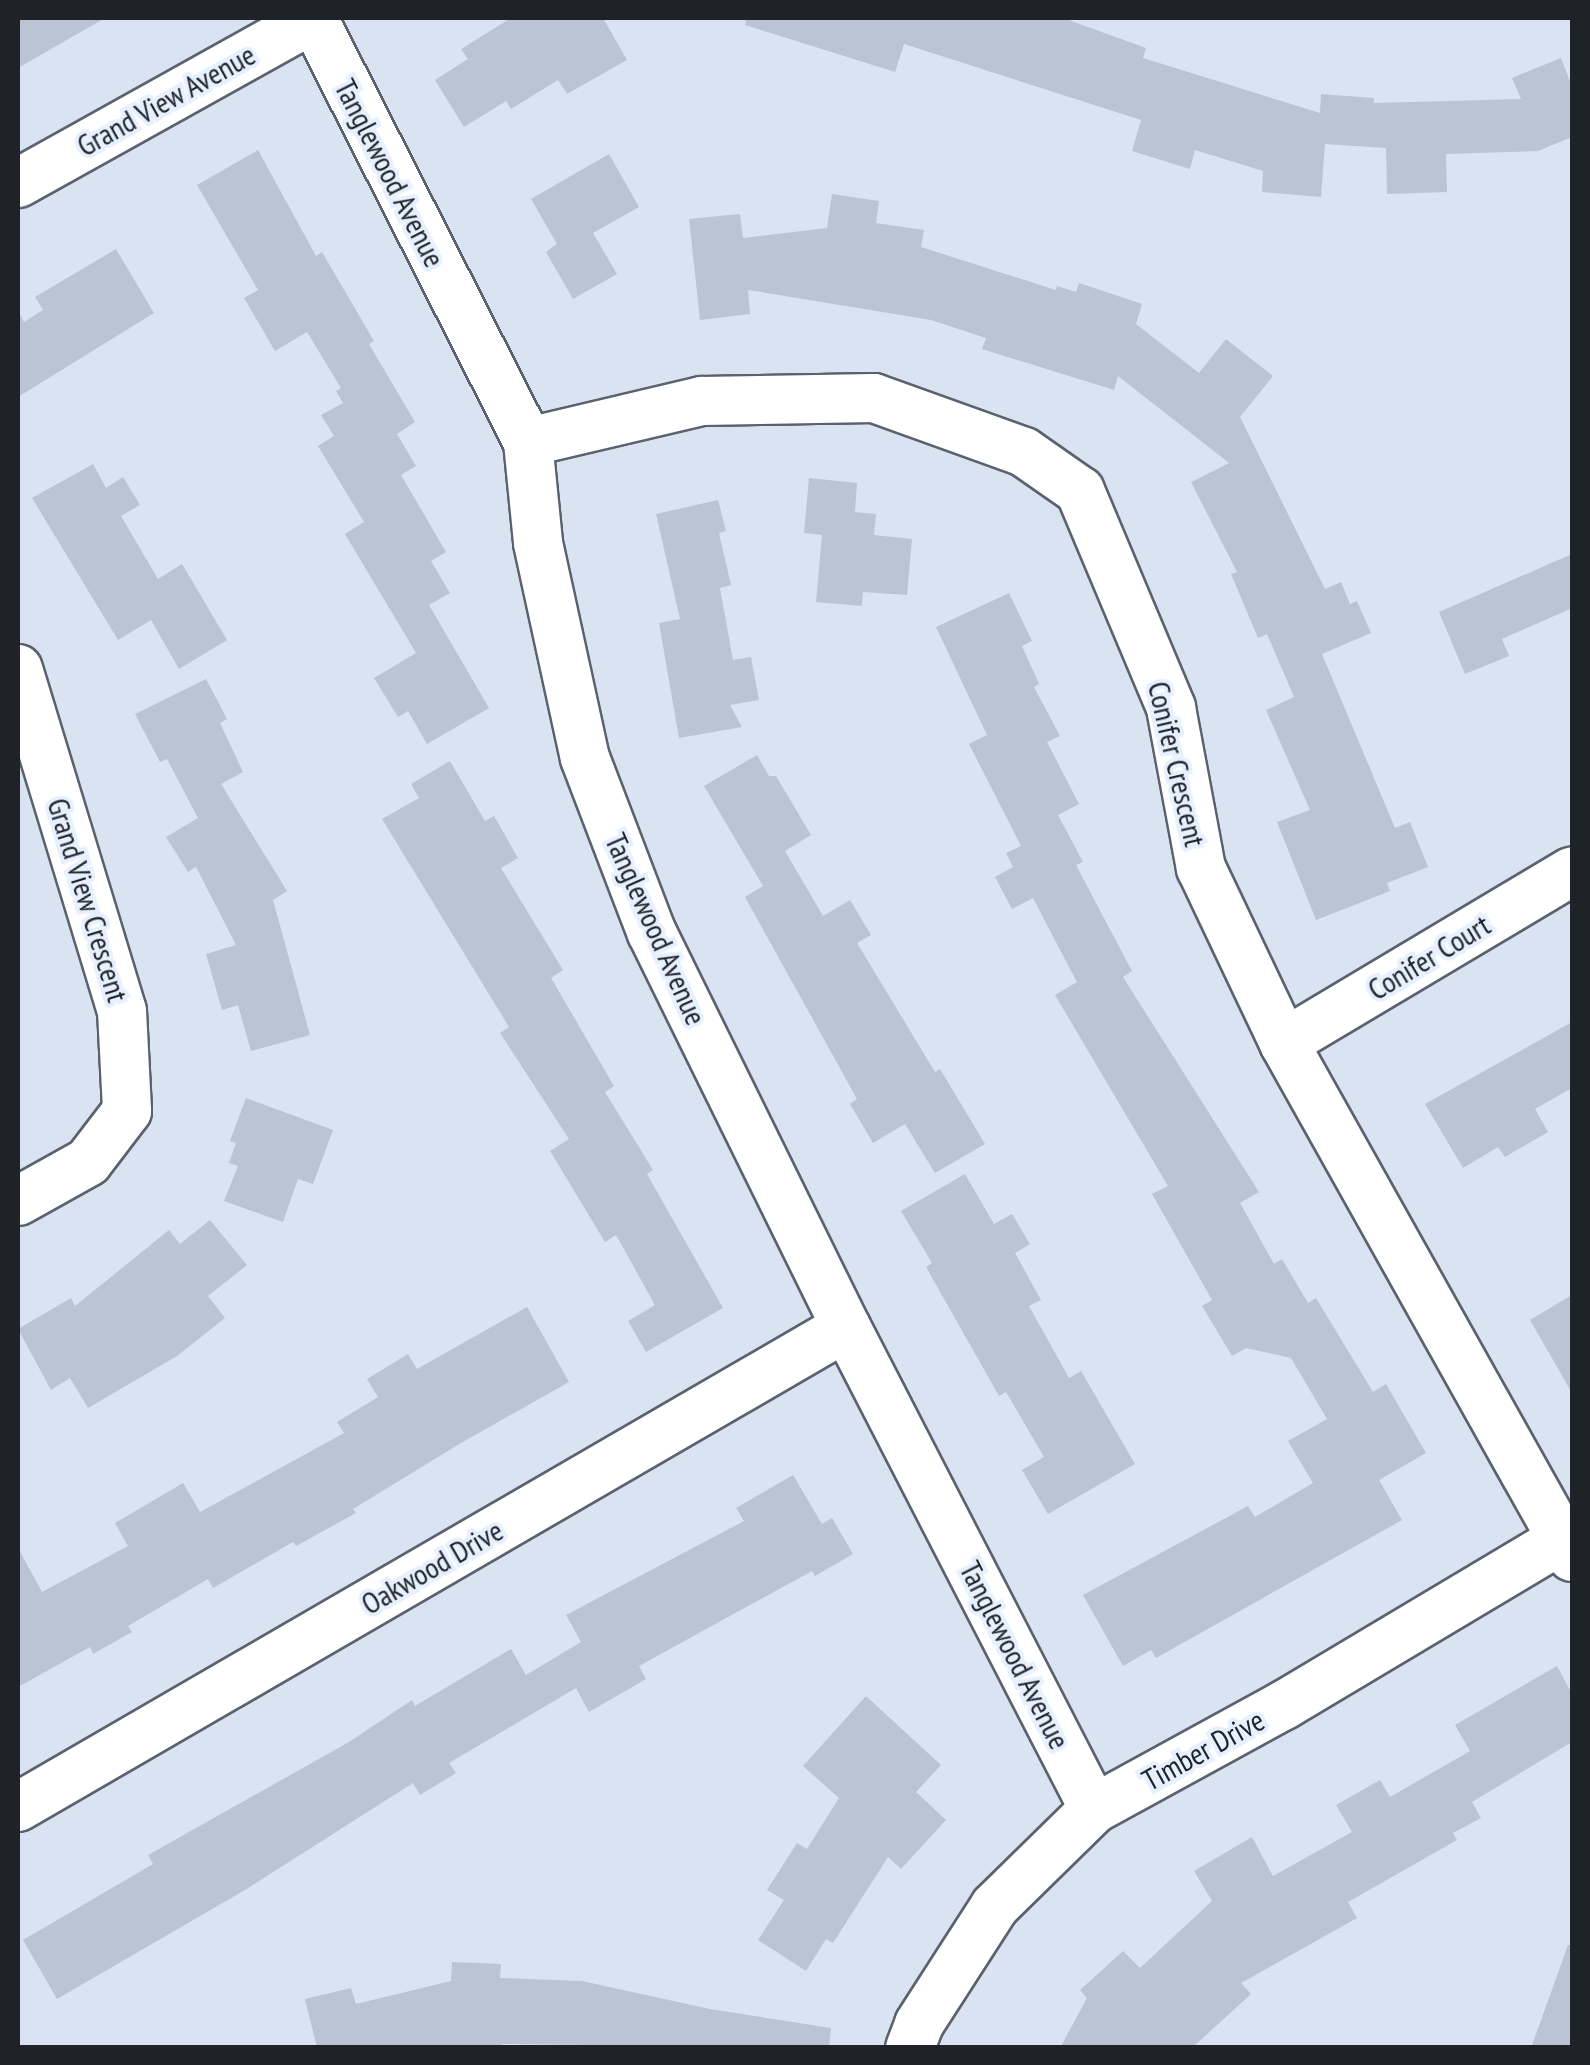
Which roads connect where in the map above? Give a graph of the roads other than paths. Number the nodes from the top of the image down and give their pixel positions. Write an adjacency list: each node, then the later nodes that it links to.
1 (314, 18): 2 (street, Grand View Avenue); 3 (street, Tanglewood Avenue)
2 (18, 183)
3 (528, 442): 6 (street, Conifer Crescent); 8 (street, Tanglewood Avenue)
4 (18, 670): 7 (street, Grand View Crescent)
5 (1572, 871): 6 (street, Conifer Court)
6 (1284, 1043): 9 (street, Conifer Crescent)
7 (18, 1201)
8 (846, 1326): 10 (street, Oakwood Drive); 11 (street, Tanglewood Avenue)
9 (1569, 1543): 11 (street, Timber Drive)
10 (18, 1807)
11 (1094, 1809): 12 (street, Timber Drive)
12 (910, 2048)

